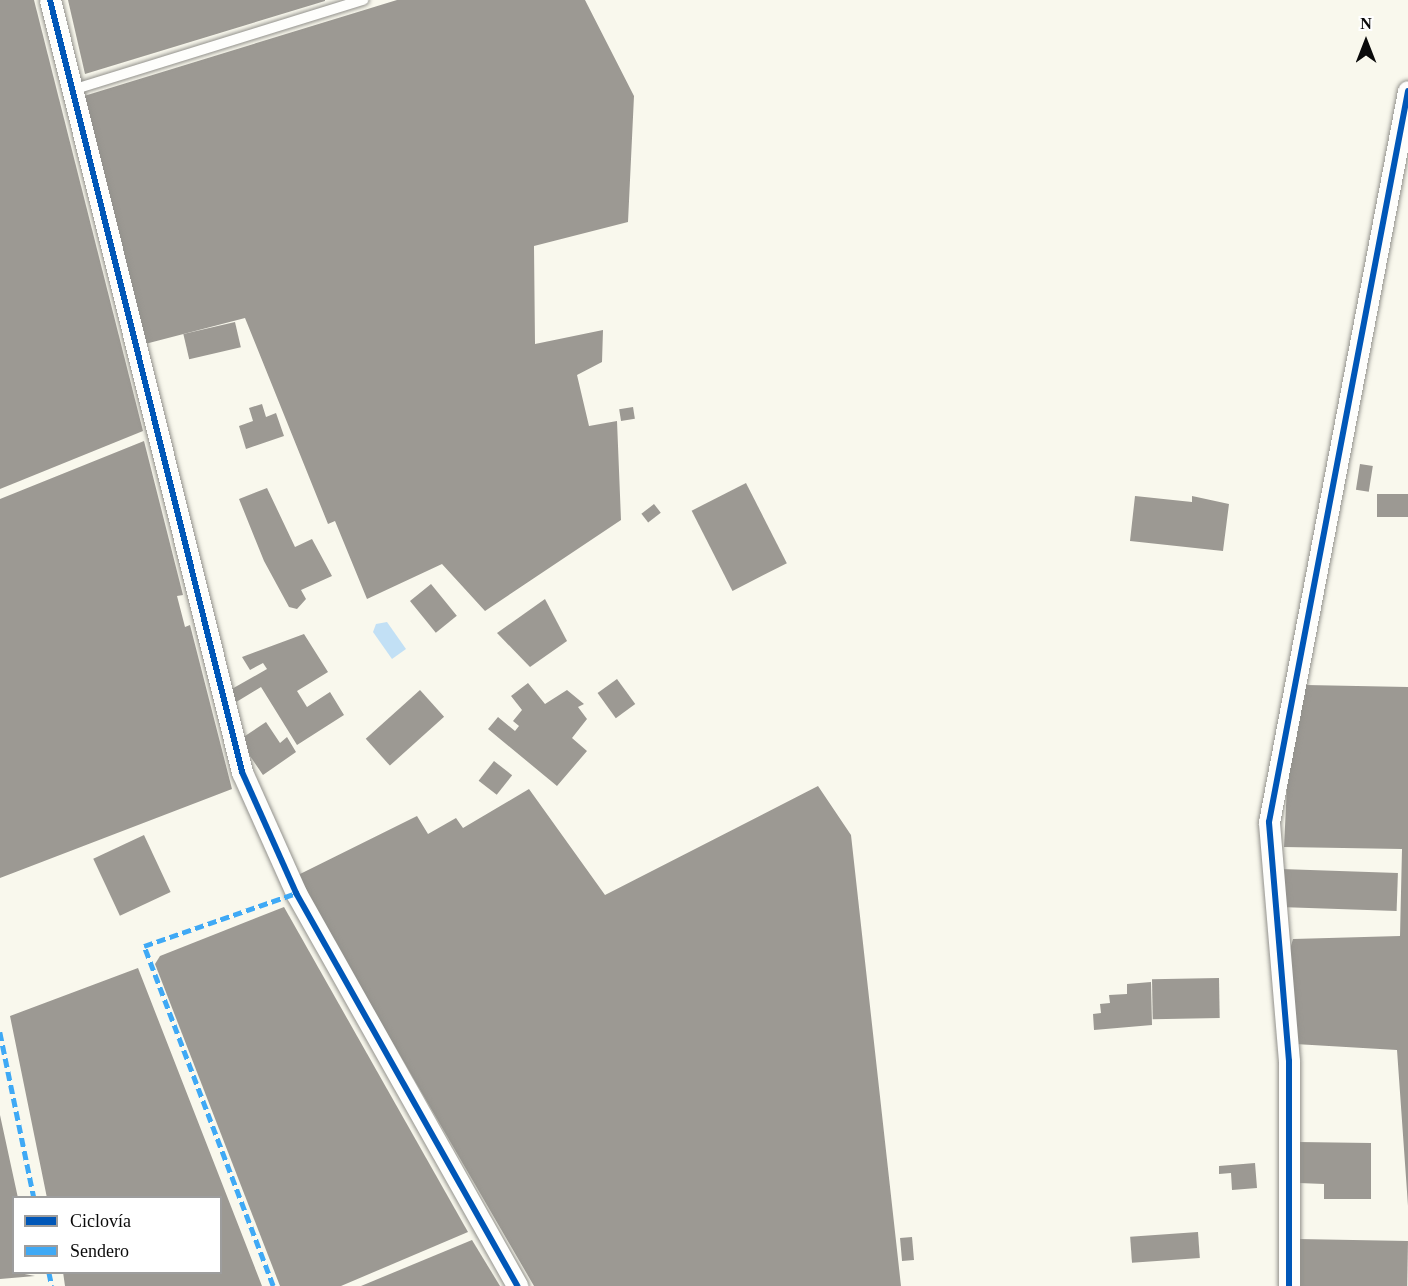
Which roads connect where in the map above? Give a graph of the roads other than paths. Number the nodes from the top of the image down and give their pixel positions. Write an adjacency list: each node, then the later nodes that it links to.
1 (50, 0): 3 (street)
2 (363, 0): 3 (lane)
3 (72, 90): 5 (street)
4 (1408, 91): 6 (street)
5 (517, 1286)
6 (1289, 1286)

